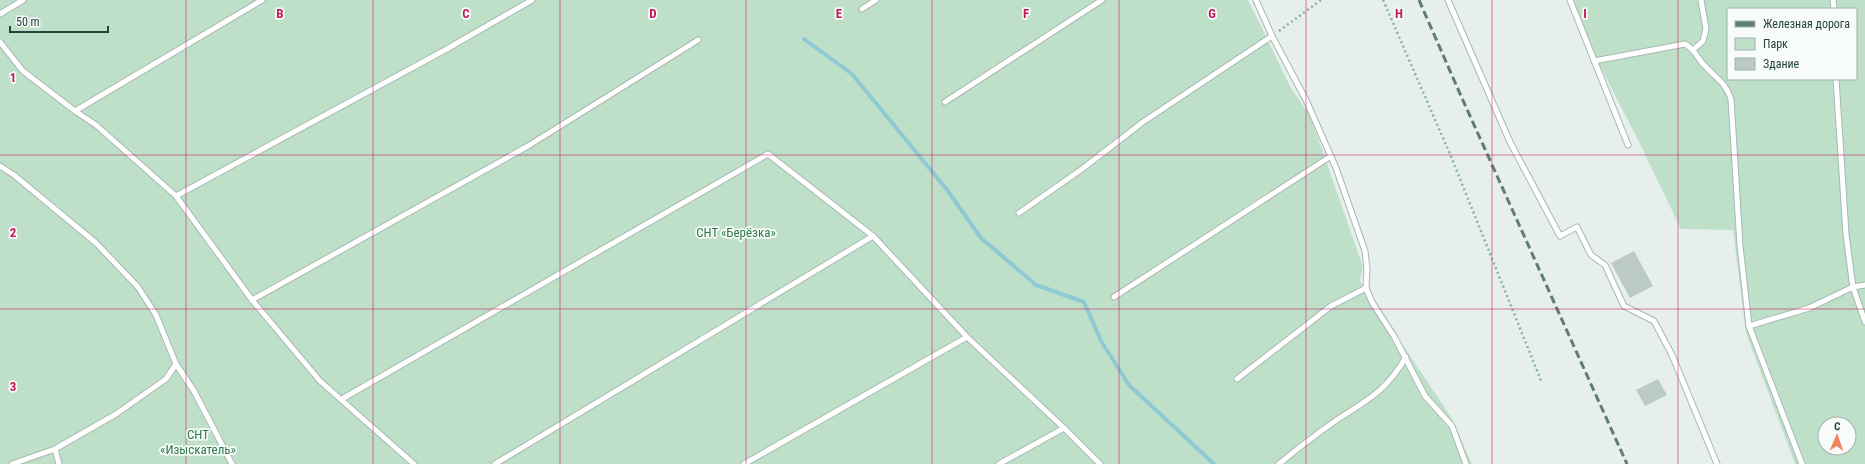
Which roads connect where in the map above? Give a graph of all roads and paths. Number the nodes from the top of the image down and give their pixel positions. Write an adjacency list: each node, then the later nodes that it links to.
1 (23, 0): 13 (lane)
2 (262, 0): 21 (lane)
3 (532, 0): 25 (lane)
4 (876, 0): 12 (lane)
5 (1102, 0): 20 (lane)
6 (1256, 0): 14 (lane)
7 (1321, 0): 14 (path)
8 (1383, 0): 39 (path)
9 (1448, 0): 53 (lane)
10 (1570, 0): 18 (lane)
11 (1701, 0): 17 (lane)
12 (862, 9)
13 (0, 14)
14 (1272, 36): 23 (lane); 26 (lane)
15 (698, 40): 32 (lane)
16 (0, 42): 21 (lane)
17 (1694, 49): 18 (lane); 34 (lane)
18 (1594, 61): 22 (lane)
19 (1836, 80): 29 (lane)
20 (945, 102)
21 (75, 111): 25 (lane)
22 (1628, 145)
23 (1331, 156): 30 (lane); 31 (lane)
24 (0, 166): 37 (lane)
25 (176, 196): 32 (lane)
26 (1019, 213)
27 (873, 236): 35 (lane); 40 (lane); 47 (lane)
28 (1865, 285): 29 (lane)
29 (1853, 287): 33 (lane); 34 (lane)
30 (1366, 288): 36 (lane); 38 (lane)
31 (1114, 297)
32 (252, 300): 40 (lane)
33 (1865, 322)
34 (1749, 326): 54 (lane)
35 (967, 337): 41 (lane); 48 (lane)
36 (1406, 357): 51 (lane); 52 (lane)
37 (176, 364): 42 (lane); 45 (lane)
38 (1237, 379)
39 (1542, 383)
40 (342, 399): 46 (lane)
41 (1064, 428): 49 (lane); 50 (lane)
42 (55, 449): 43 (lane); 44 (lane)
43 (12, 464)
44 (59, 464)
45 (232, 464)
46 (414, 464)
47 (495, 464)
48 (744, 464)
49 (999, 464)
50 (1100, 464)
51 (1279, 464)
52 (1466, 464)
53 (1716, 464)
54 (1802, 464)

